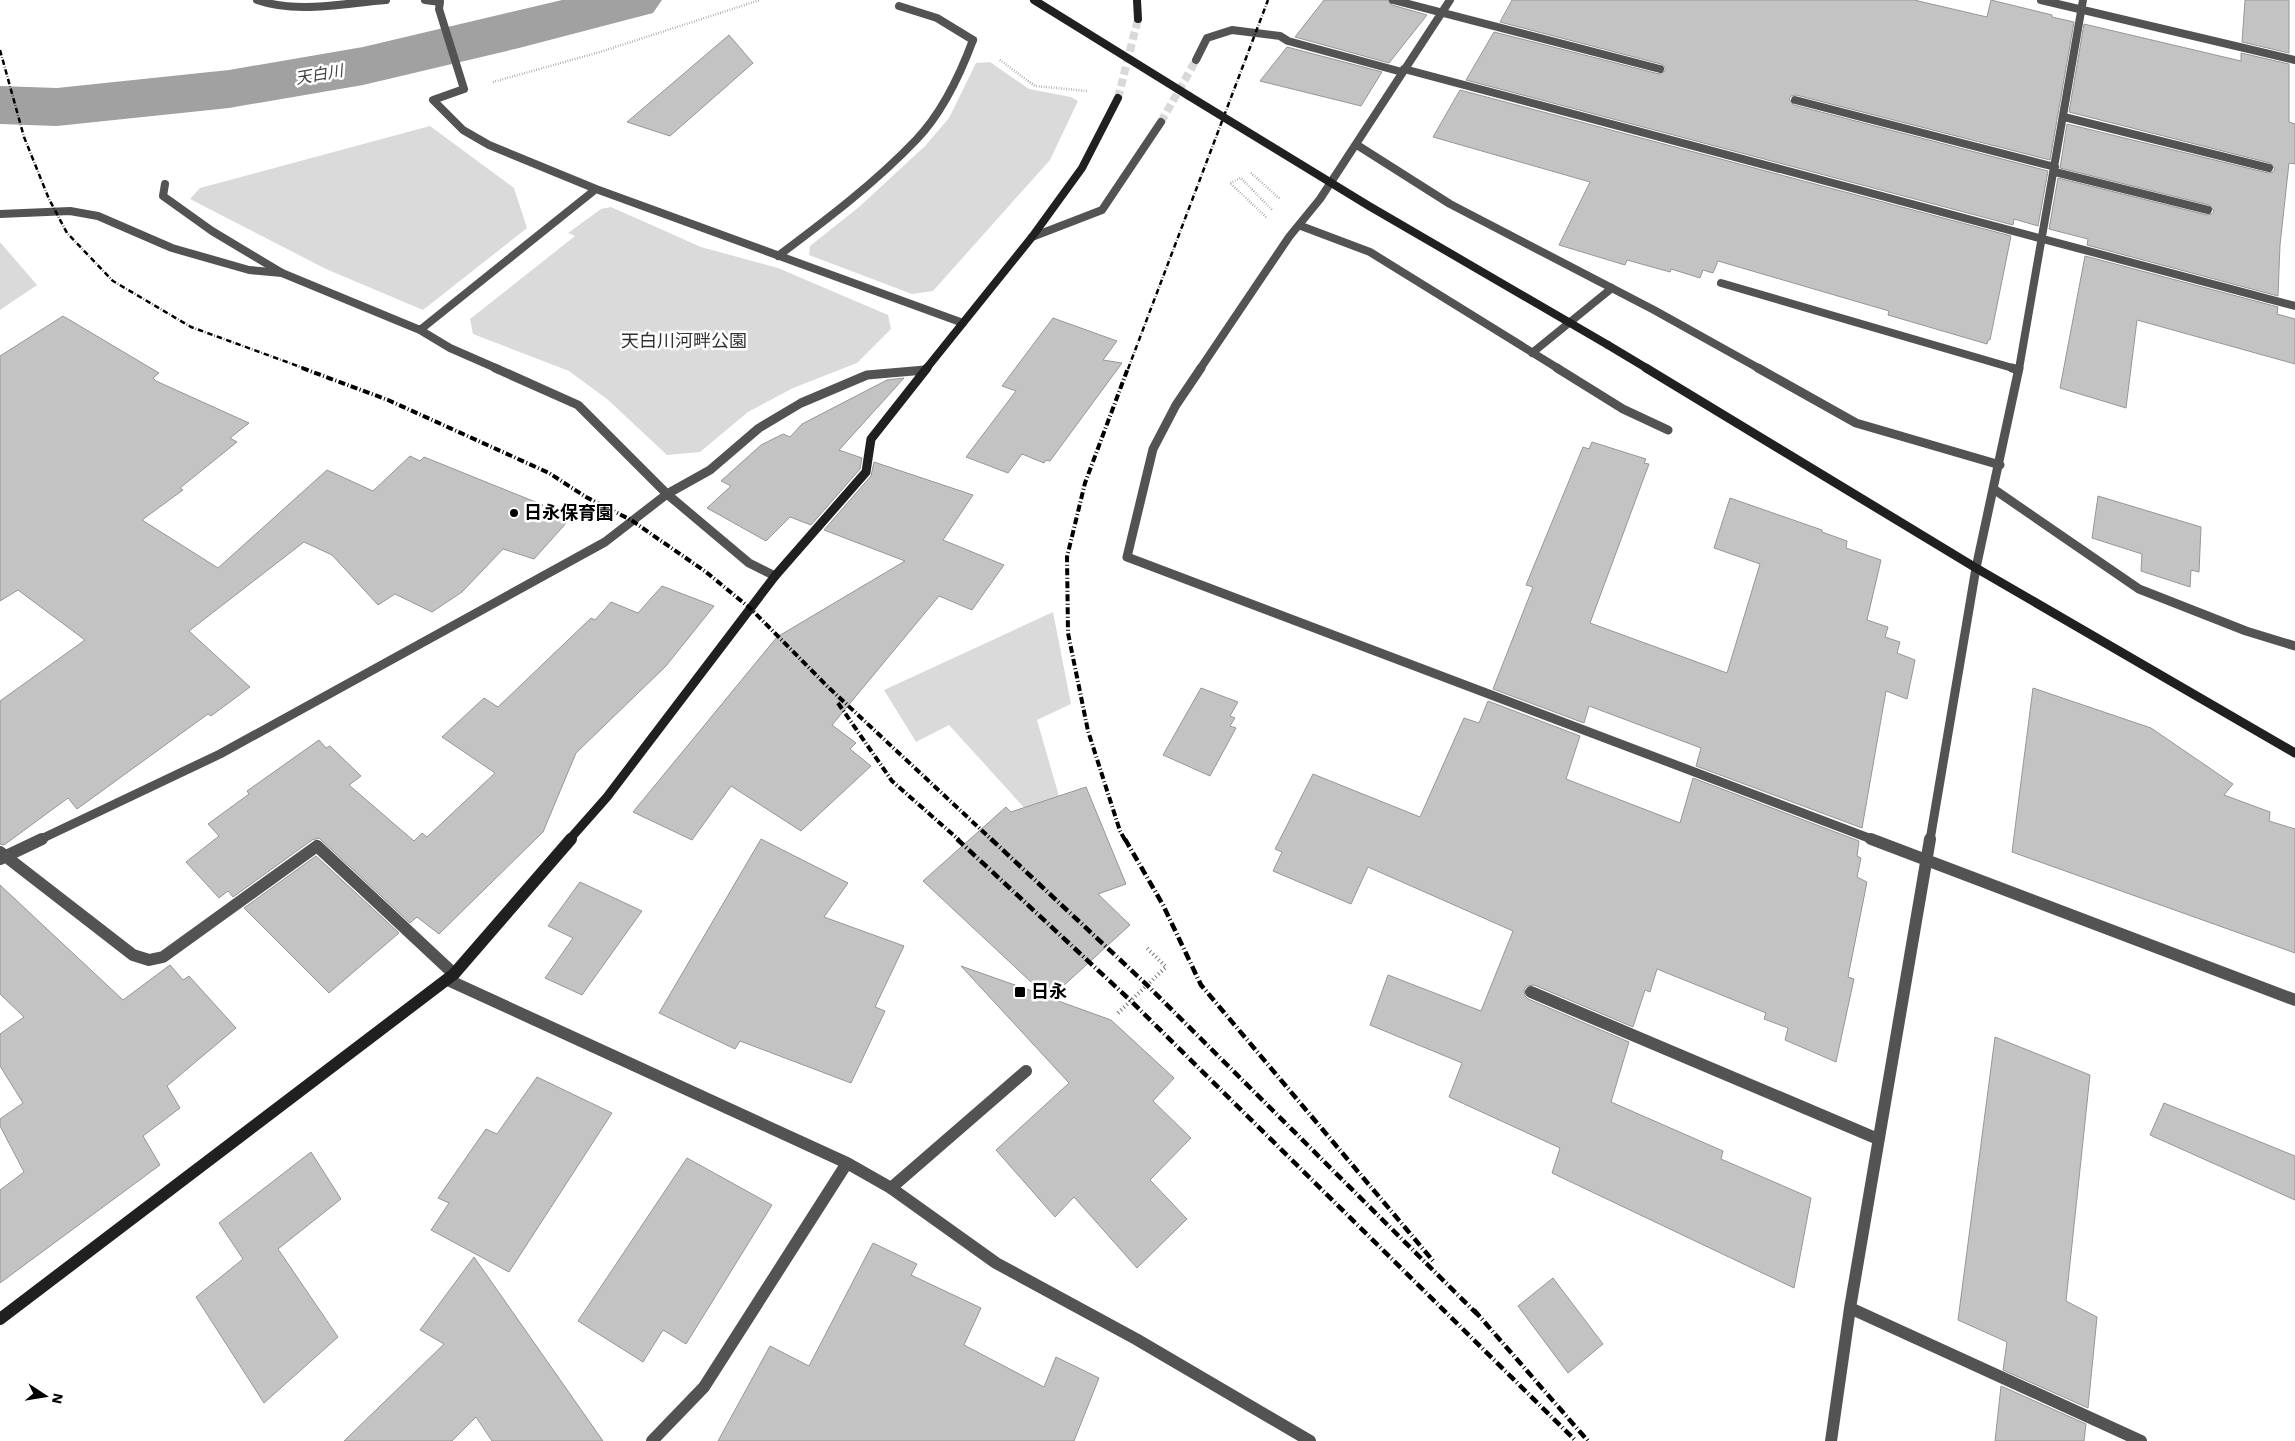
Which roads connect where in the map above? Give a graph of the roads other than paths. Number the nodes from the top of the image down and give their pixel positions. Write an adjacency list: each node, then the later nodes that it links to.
1 (257, 0): 2 (street)
2 (386, 0)
3 (425, 0): 26 (street)
4 (1034, 0): 46 (street, bridge)
5 (1137, 0): 13 (street)
6 (1392, 0): 12 (street)
7 (1450, 0): 12 (street)
8 (2042, 0): 11 (street)
9 (2083, 0): 11 (street)
10 (900, 6): 32 (street)
11 (2081, 9): 15 (street); 20 (street)
12 (1442, 13): 16 (street); 17 (street)
13 (1138, 19)
14 (1196, 60): 17 (street)
15 (2295, 60)
16 (1660, 69)
17 (1403, 71): 22 (street); 31 (street)
18 (1118, 98): 30 (street)
19 (1795, 100): 24 (street)
20 (2064, 117): 23 (street); 24 (street)
21 (1161, 122): 30 (street)
22 (1357, 145): 29 (street); 35 (street)
23 (2269, 168)
24 (2055, 170): 27 (street); 31 (street)
25 (165, 184): 33 (street)
26 (596, 189): 32 (street); 38 (street)
27 (2208, 210)
28 (0, 214): 33 (street)
29 (1301, 226): 39 (street); 51 (street)
30 (1032, 237): 37 (street)
31 (2042, 238): 36 (street); 41 (street)
32 (778, 256): 37 (street)
33 (282, 273): 38 (street)
34 (1721, 283): 41 (street)
35 (1612, 288): 39 (street); 43 (street)
36 (2295, 306)
37 (963, 323): 40 (street)
38 (420, 330): 45 (street)
39 (1532, 353): 42 (street)
40 (925, 370): 45 (street); 47 (street)
41 (2018, 370): 43 (street)
42 (1668, 430)
43 (2000, 465): 44 (street)
44 (1995, 490): 46 (street); 48 (street)
45 (667, 494): 47 (street); 50 (street)
46 (1976, 568): 49 (street); 51 (street)
47 (775, 576): 52 (street)
48 (2295, 646)
49 (2295, 754)
50 (1, 856): 52 (street)
51 (1925, 860): 54 (street); 56 (street)
52 (451, 977): 57 (street); 60 (street)
53 (1531, 992): 56 (street)
54 (2295, 1000)
55 (1026, 1071): 58 (street)
56 (1878, 1139): 59 (street)
57 (847, 1163): 58 (street); 61 (street)
58 (891, 1188): 62 (street)
59 (1850, 1308): 63 (street); 64 (street)
60 (0, 1319)
61 (652, 1441)
62 (1310, 1441)
63 (1831, 1441)
64 (2141, 1441)

